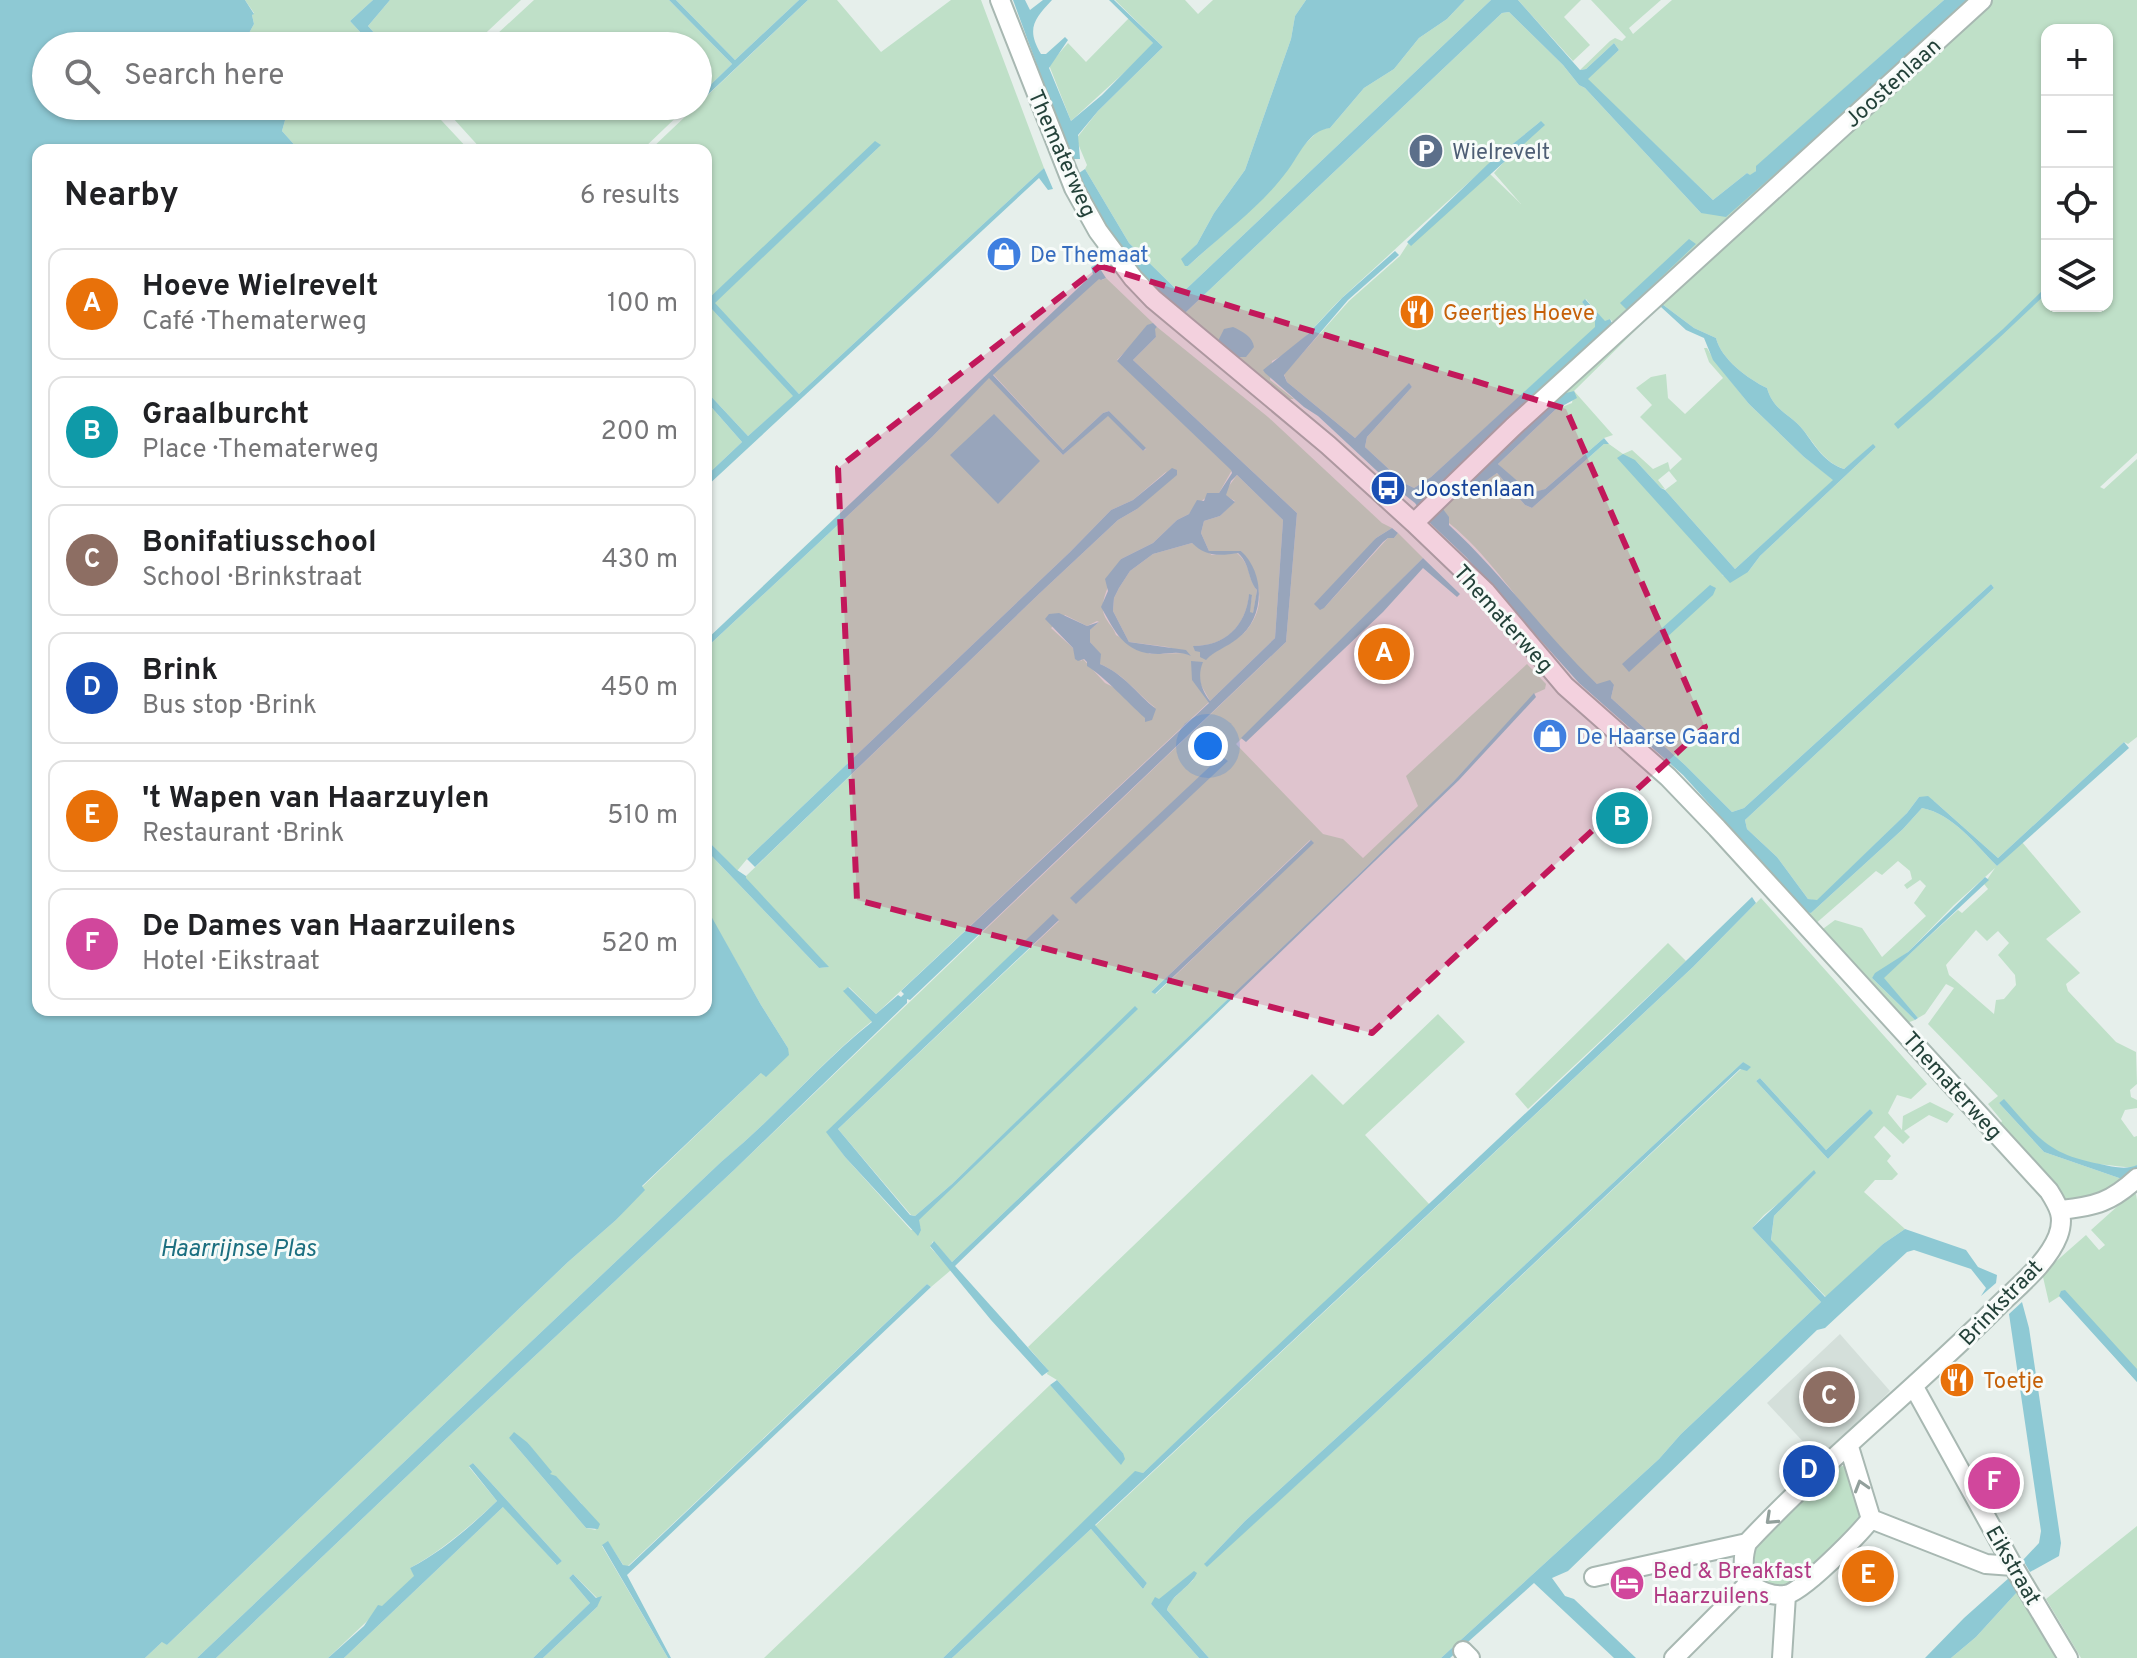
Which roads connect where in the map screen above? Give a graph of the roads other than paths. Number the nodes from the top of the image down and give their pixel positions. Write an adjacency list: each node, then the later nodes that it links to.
1 (1000, 0): 3 (street, Thematerweg)
2 (1982, 0): 3 (street, Joostenlaan)
3 (1423, 514): 5 (street, Thematerweg)
4 (2137, 1178): 5 (street)
5 (2061, 1210): 6 (street, Brinkstraat)
6 (1914, 1387): 7 (street, Brinkstraat); 10 (street, Eikstraat)
7 (1849, 1447): 8 (street, one-way to 7); 9 (street, Brinkstraat, one-way to 9)
8 (1871, 1519): 10 (street); 13 (street)
9 (1747, 1543): 11 (street); 12 (street)
10 (2013, 1566): 16 (street, Eikstraat)
11 (1594, 1577)
12 (1748, 1584): 13 (street); 14 (street)
13 (1786, 1595): 15 (street)
14 (1674, 1658)
15 (1782, 1658)
16 (2068, 1658)

